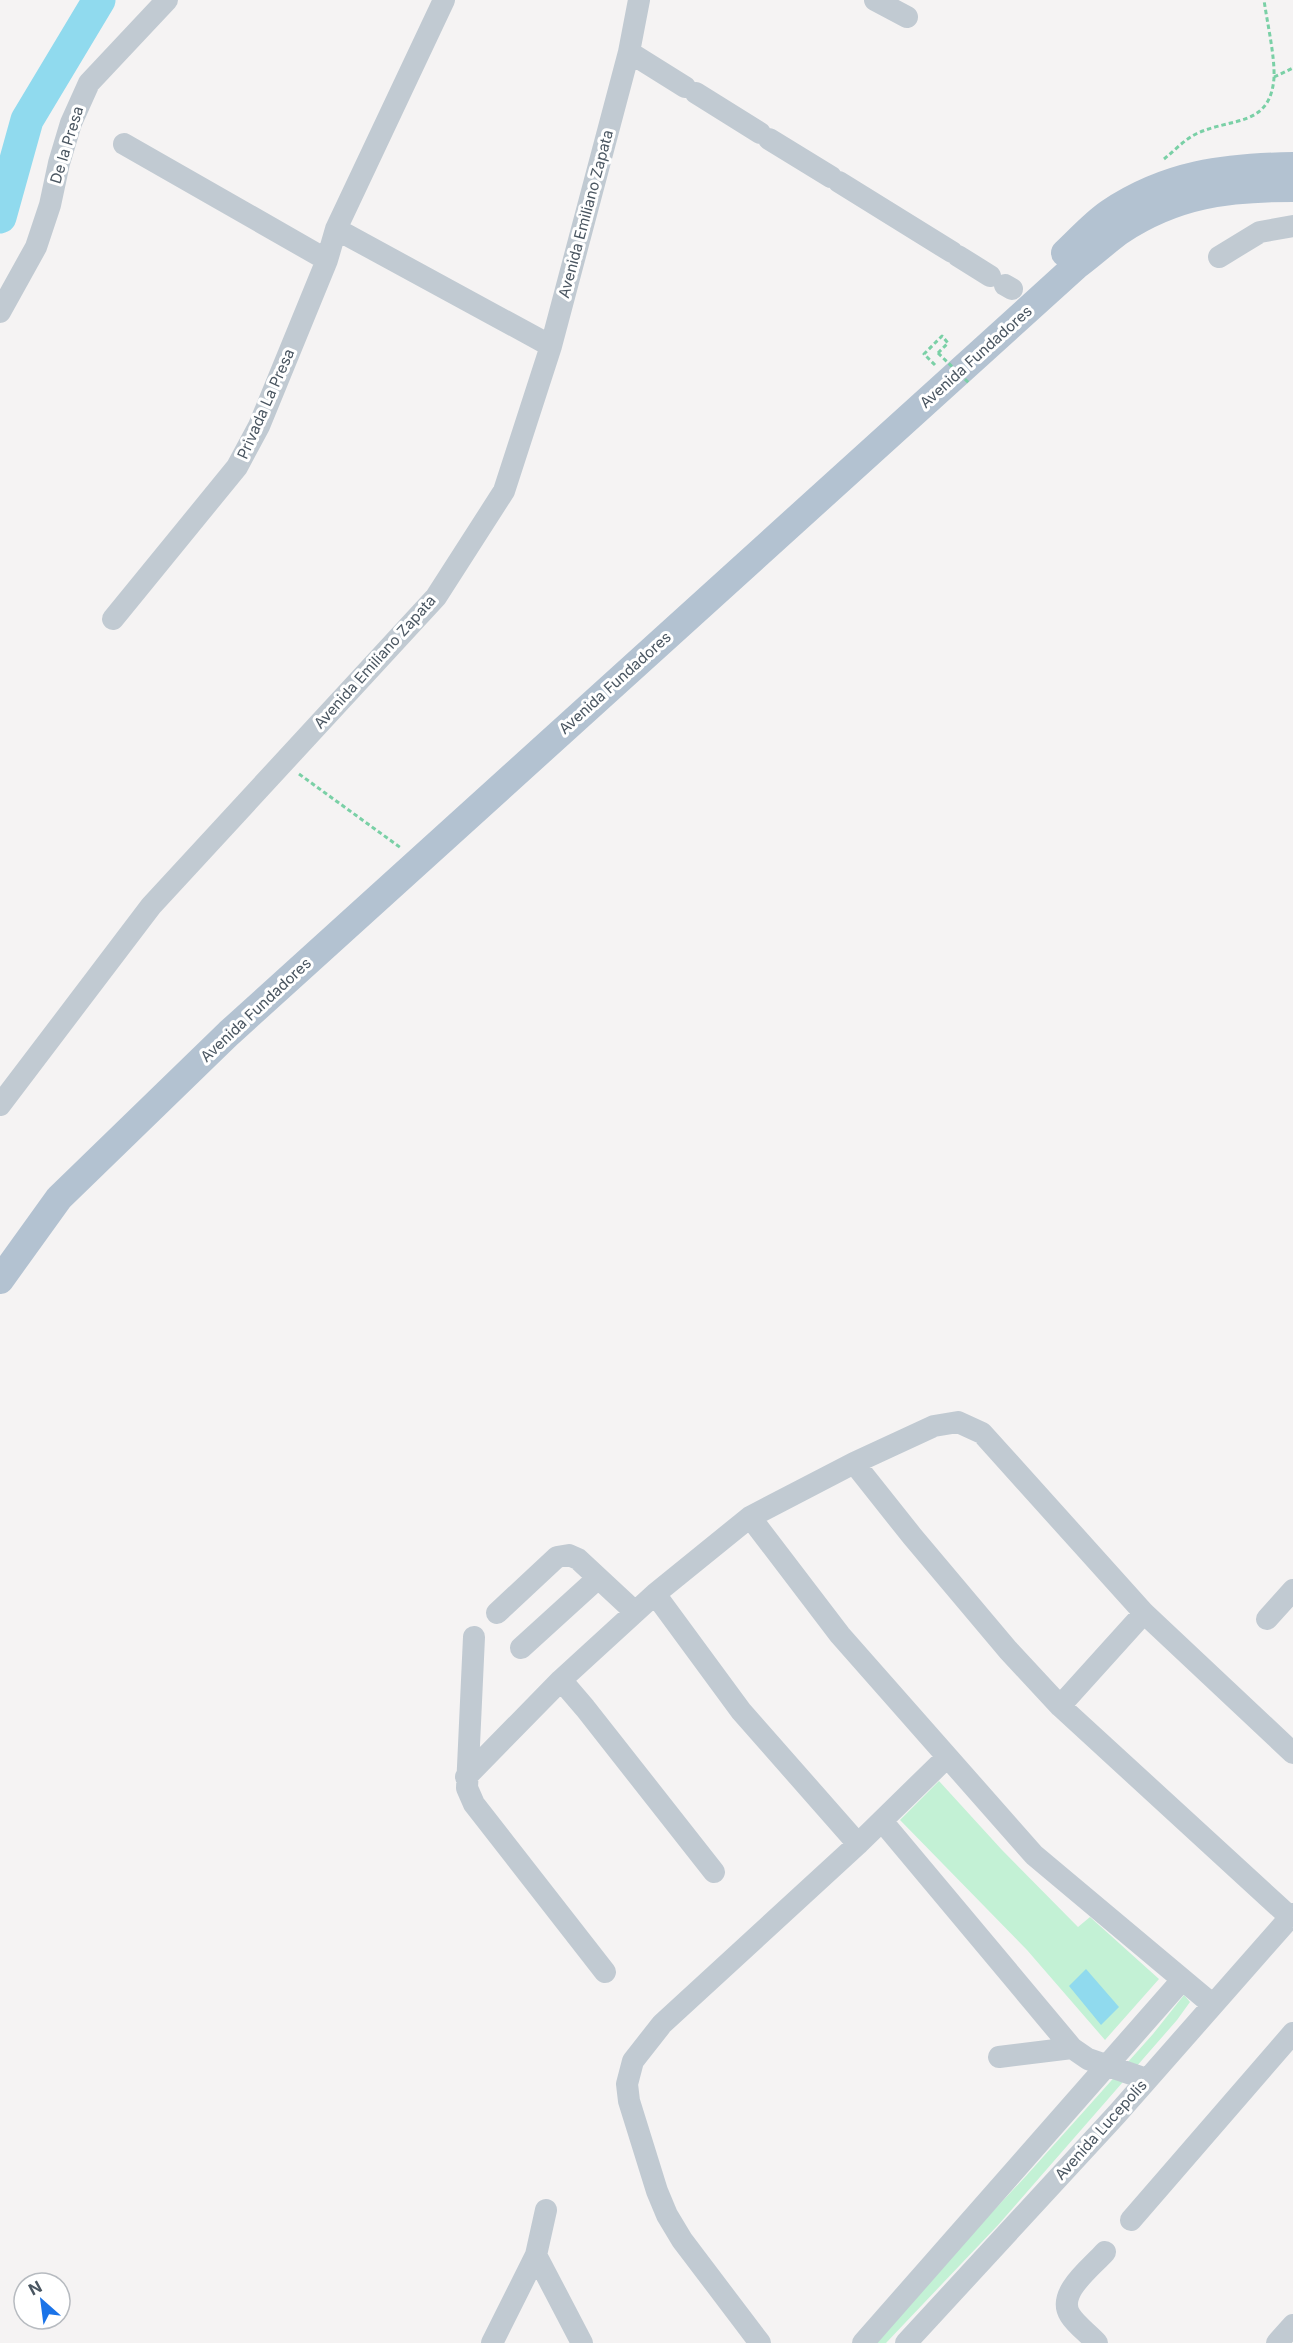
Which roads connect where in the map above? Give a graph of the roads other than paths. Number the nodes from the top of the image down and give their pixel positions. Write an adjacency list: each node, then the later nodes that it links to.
1 (168, 0): 15 (street, De la Presa)
2 (639, 0): 6 (street, Avenida Emiliano Zapata)
3 (875, 0): 5 (street)
4 (442, 1): 11 (street, Privada La Presa)
5 (908, 17)
6 (629, 52): 14 (street); 16 (street, Avenida Emiliano Zapata)
7 (124, 144): 13 (street)
8 (1293, 166): 19 (main road, Avenida Fundadores)
9 (1293, 188): 20 (main road, Avenida Fundadores)
10 (1293, 226): 12 (street)
11 (336, 228): 13 (street, Privada La Presa); 16 (street)
12 (1219, 257)
13 (327, 260): 17 (street, Privada La Presa)
14 (1002, 283)
15 (0, 312)
16 (550, 346): 18 (street, Avenida Emiliano Zapata)
17 (113, 619)
18 (0, 1105)
19 (0, 1246)
20 (0, 1280)
21 (854, 1462): 22 (street); 28 (street); 33 (street)
22 (750, 1517): 25 (street); 35 (street)
23 (598, 1578): 26 (street); 27 (street); 31 (street)
24 (1293, 1590): 29 (street)
25 (655, 1594): 26 (street); 38 (street)
26 (635, 1612): 32 (street)
27 (497, 1613)
28 (1144, 1613): 33 (street); 34 (street)
29 (1267, 1619)
30 (474, 1637): 36 (street)
31 (521, 1648)
32 (561, 1680): 36 (street); 39 (street)
33 (1060, 1706): 40 (street)
34 (1293, 1753)
35 (947, 1757): 37 (street); 42 (street)
36 (466, 1777): 41 (street)
37 (882, 1821): 38 (street); 45 (street)
38 (858, 1844): 56 (street)
39 (714, 1872)
40 (1292, 1915): 43 (street, Avenida Lucepolis)
41 (605, 1972)
42 (1182, 1980): 43 (street); 47 (street)
43 (1213, 2005): 48 (street, Avenida Lucepolis)
44 (1293, 2033): 50 (street)
45 (1072, 2048): 46 (street); 47 (street)
46 (999, 2057)
47 (1109, 2066): 48 (street); 57 (street)
48 (1146, 2079): 58 (street, Avenida Lucepolis)
49 (546, 2210): 52 (street)
50 (1131, 2220)
51 (1105, 2252): 59 (street)
52 (536, 2255): 54 (street); 55 (street)
53 (1293, 2325): 60 (street)
54 (492, 2343)
55 (582, 2343)
56 (760, 2343)
57 (863, 2343)
58 (906, 2343)
59 (1097, 2343)
60 (1276, 2343)

